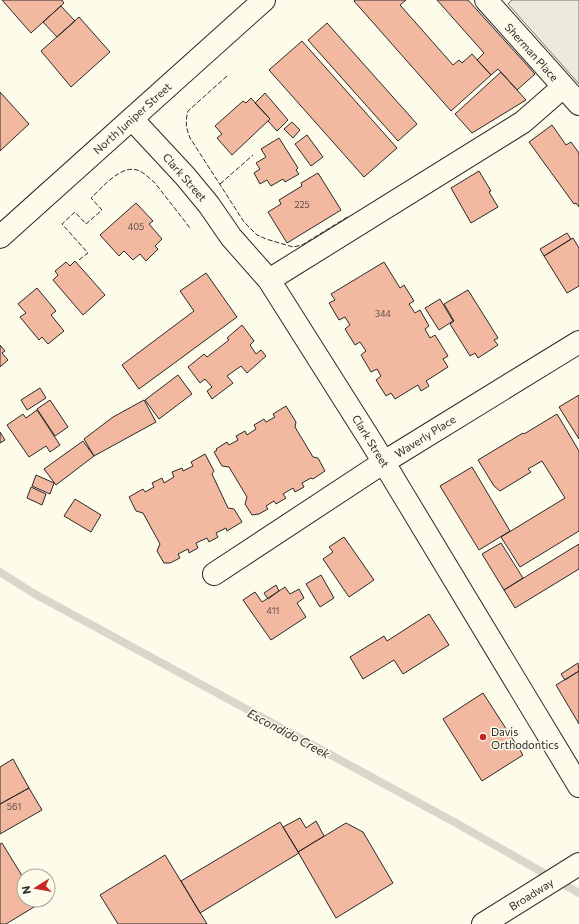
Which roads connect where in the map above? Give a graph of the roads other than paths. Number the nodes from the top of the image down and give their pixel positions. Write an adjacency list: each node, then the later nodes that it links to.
1 (264, 0): 5 (street, North Juniper Street)
2 (486, 0): 3 (street, Sherman Place)
3 (564, 87): 4 (street, Sherman Place); 7 (street)
4 (579, 104)
5 (132, 119): 6 (street, North Juniper Street); 7 (street, Clark Street)
6 (0, 237)
7 (269, 280): 9 (street, Clark Street)
8 (579, 342): 9 (street, Waverly Place)
9 (384, 462): 10 (street, Waverly Place); 11 (street, Clark Street)
10 (214, 574)
11 (579, 786)
12 (579, 864): 13 (street, Broadway)
13 (490, 920)

